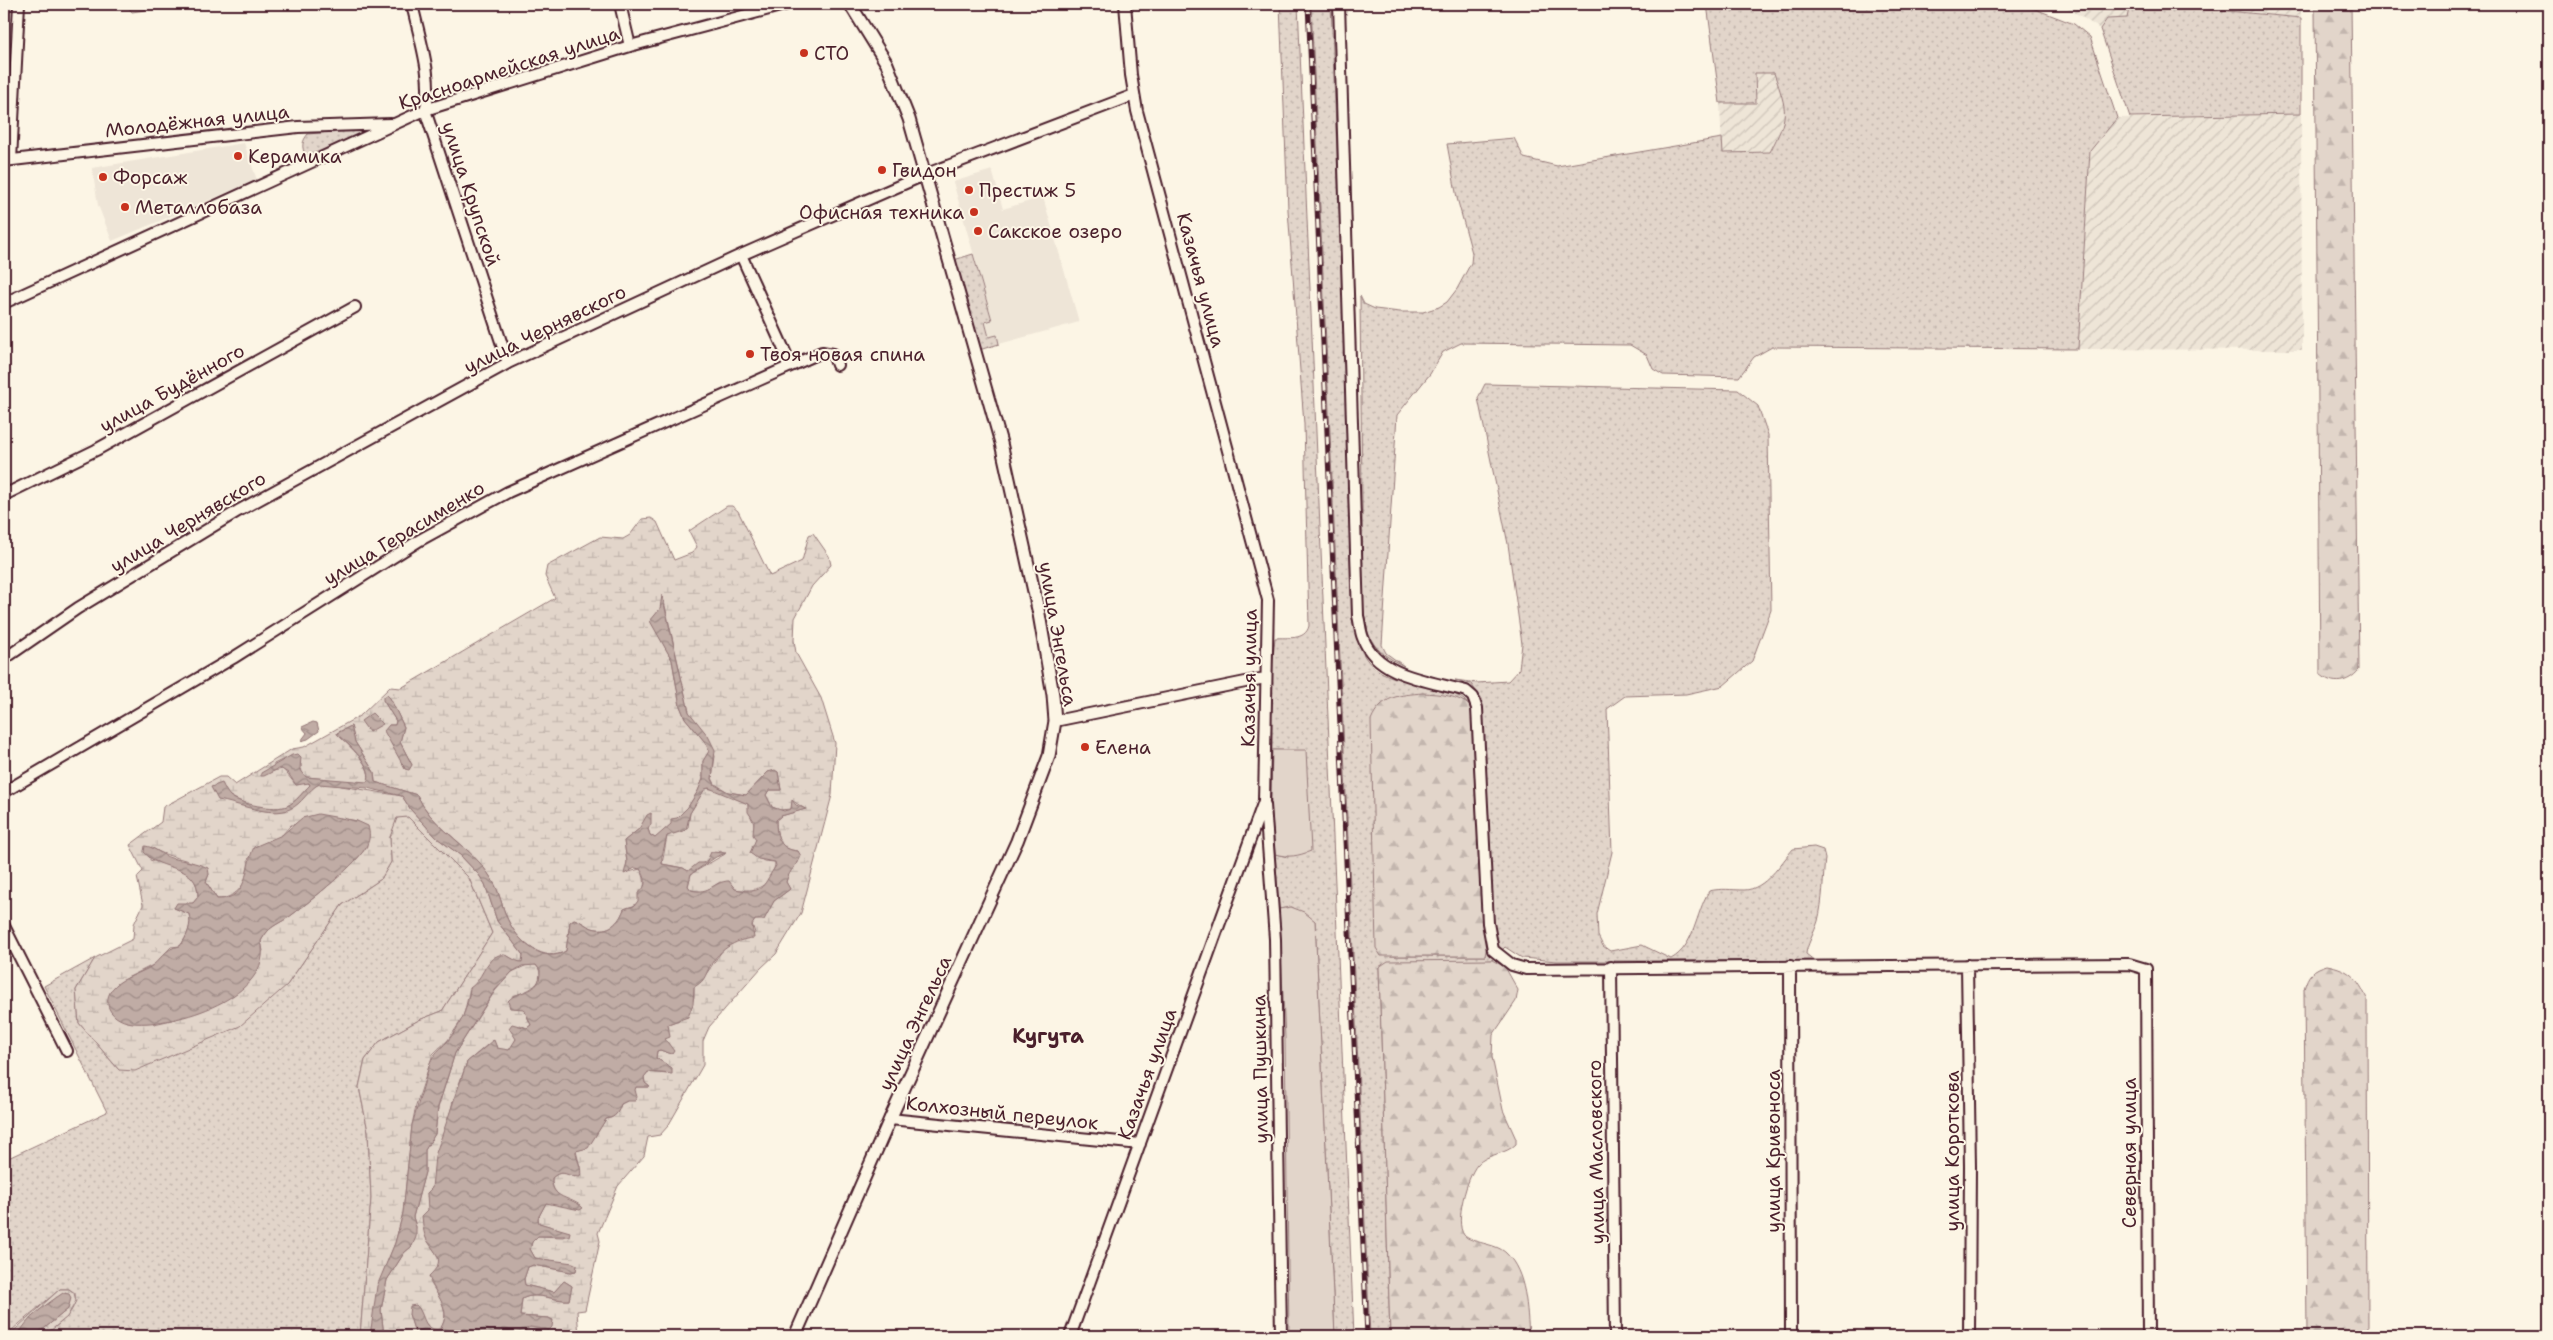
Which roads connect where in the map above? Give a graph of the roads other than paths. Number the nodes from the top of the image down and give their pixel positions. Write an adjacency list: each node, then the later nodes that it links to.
1 (19, 4): 12 (street)
2 (412, 4): 10 (street, улица Крупской)
3 (620, 4): 8 (street)
4 (788, 4): 8 (street, Красноармейская улица)
5 (850, 4): 13 (street, улица Энгельса)
6 (1125, 4): 9 (street, Казачья улица)
7 (1339, 4): 29 (street)
8 (630, 46): 10 (street, Красноармейская улица)
9 (1134, 95): 13 (street, улица Чернявского); 22 (street, Казачья улица)
10 (425, 110): 11 (street, Красноармейская улица); 17 (street, улица Крупской)
11 (395, 124): 12 (street, Молодёжная улица); 15 (street, Красноармейская улица)
12 (8, 160)
13 (924, 175): 14 (street, улица Чернявского); 23 (street, улица Энгельса)
14 (741, 255): 17 (street, улица Чернявского); 18 (street)
15 (4, 303)
16 (355, 307): 20 (street, улица Будённого)
17 (508, 363): 21 (street, улица Чернявского)
18 (791, 365): 19 (street, улица Герасименко); 24 (street, улица Герасименко)
19 (837, 365)
20 (4, 495)
21 (4, 659)
22 (1265, 678): 23 (street); 25 (street, Казачья улица)
23 (1055, 721): 31 (street, улица Энгельса)
24 (4, 792)
25 (1264, 802): 32 (street, Казачья улица); 35 (street, улица Пушкина)
26 (4, 926): 30 (street)
27 (1967, 965): 28 (street); 38 (street, улица Короткова); 39 (street, Северная улица)
28 (1790, 966): 29 (street); 37 (street, улица Кривоноса)
29 (1611, 967): 36 (street, улица Масловского)
30 (67, 1051)
31 (890, 1119): 32 (street, Колхозный переулок); 33 (street, улица Энгельса)
32 (1140, 1144): 34 (street, Казачья улица)
33 (795, 1336)
34 (1070, 1336)
35 (1281, 1336)
36 (1615, 1336)
37 (1791, 1336)
38 (1969, 1336)
39 (2148, 1336)

